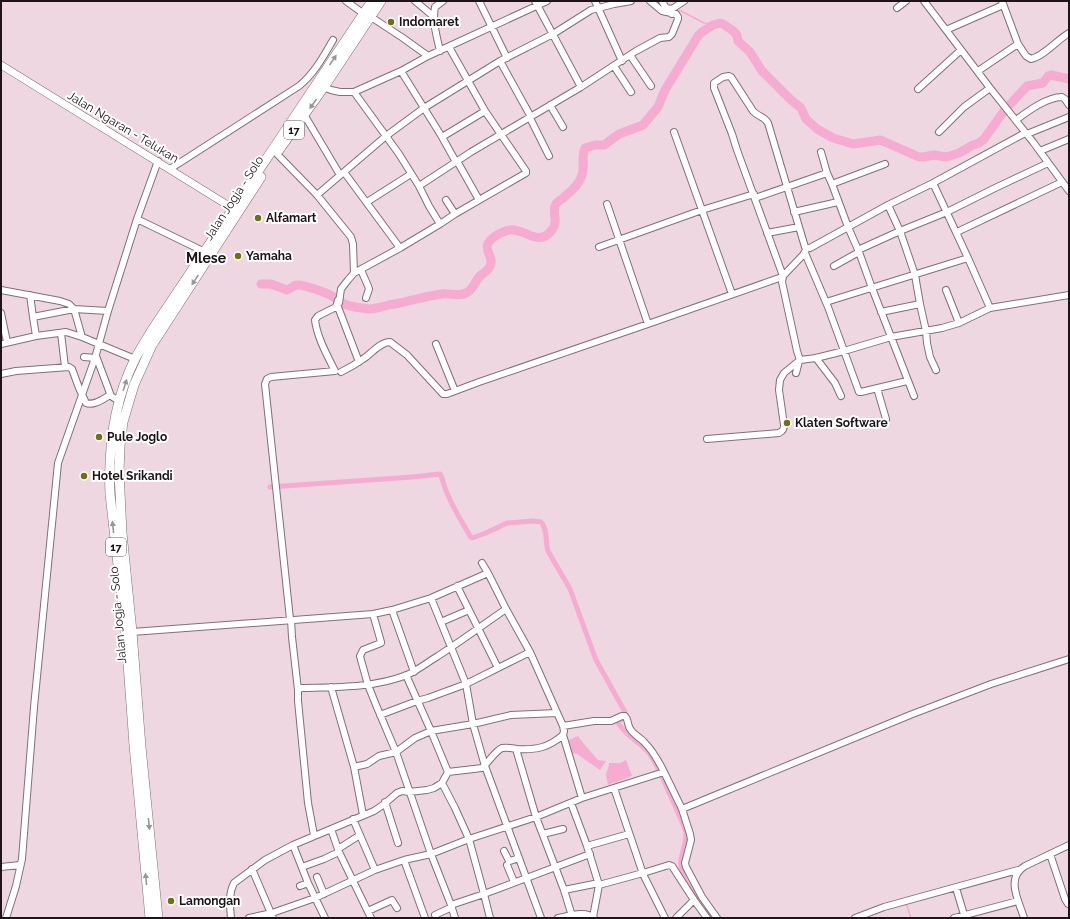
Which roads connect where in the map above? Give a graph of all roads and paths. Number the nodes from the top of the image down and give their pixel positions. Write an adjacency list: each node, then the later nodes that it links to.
1 (346, 1): 20 (street)
2 (372, 1): 20 (highway, Jalan Jogja - Solo / 17)
3 (381, 1): 20 (highway, Jalan Jogja - Solo / 17)
4 (415, 1): 21 (street)
5 (443, 1): 21 (street)
6 (479, 1): 22 (street)
7 (547, 1): 16 (street)
8 (595, 1): 17 (street)
9 (631, 1): 17 (street)
10 (650, 1): 19 (street)
11 (662, 1): 19 (street)
12 (684, 1): 19 (street)
13 (906, 1): 18 (street)
14 (924, 1): 23 (street)
15 (1003, 3): 23 (street); 27 (street)
16 (536, 4): 22 (street); 24 (street)
17 (598, 8): 24 (street); 36 (street)
18 (897, 8)
19 (672, 11): 32 (street)
20 (368, 15): 28 (highway, Jalan Jogja - Solo / 17); 33 (street)
21 (433, 16): 31 (street)
22 (492, 27): 29 (street); 34 (street)
23 (946, 30): 30 (street)
24 (553, 34): 34 (street); 44 (street)
25 (1069, 34): 27 (street)
26 (333, 40): 73 (street)
27 (1018, 44): 40 (street)
28 (347, 46): 43 (highway, Jalan Jogja - Solo / 17); 91 (highway, 17, one-way to 28)
29 (449, 47): 31 (street); 41 (street)
30 (962, 50): 40 (street); 46 (street)
31 (440, 51): 33 (street)
32 (630, 55): 36 (street); 42 (street)
33 (428, 56): 39 (street)
34 (507, 58): 35 (street)
35 (500, 61): 41 (street); 55 (street)
36 (622, 61): 38 (street)
37 (1, 66): 69 (main road, Jalan Ngaran - Telukan)
38 (614, 66): 44 (street); 48 (street)
39 (401, 71): 47 (street); 51 (street)
40 (978, 72): 45 (street)
41 (468, 81): 51 (street); 52 (street)
42 (651, 86)
43 (324, 87): 47 (street); 53 (highway, Jalan Jogja - Solo / 17, one-way to 53)
44 (581, 87): 50 (street)
45 (990, 88): 56 (street); 59 (street)
46 (918, 89)
47 (354, 92): 62 (street)
48 (631, 92)
49 (1069, 105): 56 (street)
50 (550, 106): 55 (street); 57 (street)
51 (424, 108): 62 (street); 63 (street)
52 (486, 110): 61 (street); 63 (street)
53 (305, 116): 67 (highway, Jalan Jogja - Solo / 17); 74 (street)
54 (1069, 117): 60 (street)
55 (530, 118): 61 (street); 68 (street)
56 (1016, 120): 60 (street)
57 (563, 127)
58 (674, 132): 92 (street)
59 (939, 132)
60 (1026, 133): 65 (street); 78 (street)
61 (501, 135): 70 (street); 86 (street)
62 (386, 136): 74 (street); 76 (street)
63 (442, 137): 70 (street)
64 (1069, 139): 65 (street)
65 (1040, 151): 71 (street)
66 (820, 152): 75 (street)
67 (276, 154): 83 (street); 91 (highway, Jalan Jogja - Solo / 17)
68 (550, 156)
69 (158, 161): 73 (main road, Jalan Ngaran - Telukan); 96 (street)
70 (456, 162): 80 (street); 86 (street)
71 (1048, 163): 77 (street); 94 (street)
72 (885, 164): 79 (street)
73 (170, 169): 91 (main road, Jalan Ngaran - Telukan)
74 (342, 173): 83 (street); 87 (street)
75 (826, 173): 79 (street); 81 (street)
76 (411, 174): 80 (street); 87 (street)
77 (1062, 182): 82 (street); 101 (street)
78 (933, 183): 90 (street); 94 (street)
79 (832, 184): 88 (street)
80 (419, 186): 97 (street)
81 (787, 187): 84 (street); 84 (street); 93 (street)
82 (1069, 191)
83 (318, 196): 112 (street)
84 (754, 196): 92 (street); 102 (street)
85 (446, 200): 95 (street)
86 (480, 200): 95 (street)
87 (367, 202): 105 (street)
88 (838, 202): 93 (street); 99 (street)
89 (607, 204): 103 (street)
90 (888, 205): 99 (street); 100 (street)
91 (236, 210): 108 (highway, 17); 174 (highway, Jalan Jogja - Solo / 17, one-way to 174)
92 (702, 210): 103 (street); 118 (street)
93 (794, 212): 98 (street)
94 (947, 212): 100 (street); 101 (street)
95 (455, 214): 97 (street)
96 (137, 219): 108 (street); 127 (street)
97 (440, 224): 105 (street)
98 (799, 227): 102 (street); 106 (street)
99 (848, 227): 106 (street); 107 (street)
100 (900, 232): 107 (street); 113 (street)
101 (957, 232): 109 (street)
102 (767, 233): 114 (street)
103 (620, 240): 104 (street); 132 (street)
104 (599, 247)
105 (400, 248): 111 (street)
106 (806, 251): 114 (street); 122 (street)
107 (859, 251): 110 (street); 115 (street)
108 (205, 252): 145 (highway, 17)
109 (968, 258): 113 (street); 125 (street)
110 (834, 266)
111 (360, 270): 112 (street); 121 (street)
112 (354, 273): 123 (street)
113 (915, 275): 115 (street); 124 (street)
114 (782, 276): 118 (street); 146 (street)
115 (872, 288): 122 (street); 128 (street)
116 (1, 290): 119 (street)
117 (946, 290): 131 (street)
118 (732, 294): 132 (street)
119 (30, 295): 126 (street); 130 (street)
120 (1069, 295): 125 (street)
121 (366, 298)
122 (826, 302): 141 (street)
123 (338, 303): 147 (street); 171 (street)
124 (920, 304): 128 (street); 133 (street)
125 (990, 308): 131 (street)
126 (74, 309): 127 (street); 130 (street); 136 (street)
127 (108, 310): 139 (street)
128 (881, 312): 137 (street)
129 (1, 313): 138 (street)
130 (33, 317): 135 (street)
131 (959, 323): 133 (street)
132 (648, 324): 155 (street)
133 (926, 331): 137 (street); 149 (street)
134 (61, 332): 135 (street); 136 (street); 148 (street)
135 (36, 336): 138 (street)
136 (82, 337): 139 (street)
137 (890, 337): 141 (street); 153 (street)
138 (4, 343)
139 (99, 343): 143 (street); 145 (street)
140 (436, 344): 155 (street)
141 (844, 351): 144 (street); 154 (street)
142 (84, 357): 143 (street)
143 (95, 357): 156 (street); 157 (street)
144 (816, 358): 146 (street); 158 (street)
145 (135, 359): 160 (highway, 17, one-way to 145)
146 (800, 361): 151 (street); 162 (street)
147 (359, 362): 150 (street); 155 (street)
148 (65, 367): 152 (street); 157 (street)
149 (936, 370)
150 (341, 372)
151 (796, 373)
152 (1, 374)
153 (907, 381): 154 (street); 159 (street)
154 (877, 388): 161 (street)
155 (455, 391)
156 (110, 394): 157 (street); 160 (street)
157 (82, 395): 227 (street)
158 (841, 396)
159 (914, 396)
160 (119, 401): 260 (highway, 17, one-way to 160)
161 (886, 419)
162 (707, 439)
163 (482, 563): 164 (street)
164 (488, 573): 165 (street); 167 (street)
165 (457, 586): 166 (street); 169 (street)
166 (431, 598): 168 (street); 172 (street)
167 (506, 609): 173 (street); 176 (street)
168 (392, 610): 170 (street); 179 (street)
169 (469, 610): 172 (street); 173 (street)
170 (373, 614): 171 (street); 182 (street)
171 (291, 619): 174 (street); 184 (street)
172 (441, 622): 175 (street)
173 (478, 628): 175 (street); 178 (street)
174 (132, 632): 261 (highway, Jalan Jogja - Solo / 17, one-way to 261)
175 (451, 647): 179 (street); 181 (street)
176 (530, 652): 178 (street); 186 (street)
177 (1069, 658): 204 (street)
178 (498, 668): 181 (street)
179 (414, 672): 180 (street)
180 (406, 675): 182 (street); 185 (street)
181 (466, 684): 185 (street); 188 (street)
182 (368, 685): 183 (street); 187 (street)
183 (331, 688): 184 (street); 195 (street)
184 (298, 690): 213 (street)
185 (417, 701): 187 (street); 190 (street)
186 (557, 713): 188 (street); 189 (street)
187 (380, 715): 193 (street)
188 (473, 724): 190 (street); 194 (street)
189 (563, 726): 191 (street); 197 (street)
190 (431, 731): 193 (street); 196 (street)
191 (563, 735): 192 (street); 201 (street)
192 (516, 749): 194 (street); 206 (street)
193 (396, 752): 195 (street); 200 (street)
194 (485, 766): 196 (street); 208 (street)
195 (354, 767): 205 (street)
196 (448, 772): 198 (street)
197 (664, 772): 199 (street); 204 (street)
198 (442, 783): 200 (street); 215 (street)
199 (614, 788): 201 (street); 212 (street)
200 (410, 792): 202 (street); 222 (street)
201 (582, 798): 203 (street)
202 (385, 802): 205 (street); 216 (street)
203 (571, 803): 206 (street); 219 (street)
204 (682, 809): 275 (street)
205 (363, 815): 207 (street)
206 (536, 817): 208 (street); 211 (street)
207 (353, 820): 209 (street); 214 (street)
208 (507, 827): 215 (street); 225 (street)
209 (330, 829): 213 (street); 220 (street)
210 (563, 829): 211 (street)
211 (543, 834): 229 (street)
212 (629, 834): 219 (street); 235 (street)
213 (314, 836): 217 (street)
214 (360, 836): 220 (street); 233 (street)
215 (469, 839): 222 (street); 246 (street)
216 (398, 843)
217 (293, 845): 231 (street); 232 (street)
218 (1069, 845): 224 (street)
219 (587, 846): 223 (street)
220 (339, 851): 231 (street); 238 (street)
221 (504, 851): 225 (street)
222 (431, 854): 226 (street); 251 (street)
223 (590, 854): 229 (street); 241 (street)
224 (1050, 854): 234 (street); 250 (street)
225 (519, 858): 237 (street)
226 (404, 860): 233 (street); 266 (street)
227 (20, 865): 230 (street); 259 (street)
228 (507, 865): 239 (street)
229 (555, 866): 237 (street); 244 (street)
230 (1, 867)
231 (302, 868): 240 (street)
232 (252, 869): 255 (street); 262 (street)
233 (375, 870): 238 (street)
234 (1018, 870): 243 (street); 249 (street)
235 (643, 873): 241 (street); 248 (street); 272 (street)
236 (317, 877): 245 (street)
237 (527, 878): 239 (street); 269 (street)
238 (353, 881): 245 (street); 253 (street)
239 (514, 882): 246 (street)
240 (308, 883): 242 (street); 247 (street)
241 (599, 884): 244 (street); 271 (street)
242 (300, 886)
243 (956, 888): 257 (street); 258 (street)
244 (564, 890): 256 (street)
245 (324, 894): 247 (street)
246 (484, 894): 251 (street); 268 (street)
247 (315, 898): 255 (street); 264 (street)
248 (694, 900): 273 (street); 274 (street)
249 (1018, 901): 257 (street); 278 (street)
250 (1069, 904)
251 (452, 906): 254 (street); 267 (street)
252 (397, 908): 253 (street)
253 (368, 912): 265 (street)
254 (435, 915)
255 (272, 916): 263 (street)
256 (572, 916): 270 (street); 271 (street)
257 (965, 916): 277 (street)
258 (863, 917): 276 (street)
259 (6, 918)
260 (150, 918)
261 (158, 918)
262 (231, 918)
263 (249, 918)
264 (325, 918)
265 (371, 918)
266 (425, 918)
267 (455, 918)
268 (490, 918)
269 (541, 918)
270 (558, 918)
271 (594, 918)
272 (665, 918)
273 (676, 918)
274 (706, 918)
275 (717, 918)
276 (855, 918)
277 (954, 918)
278 (1024, 918)

